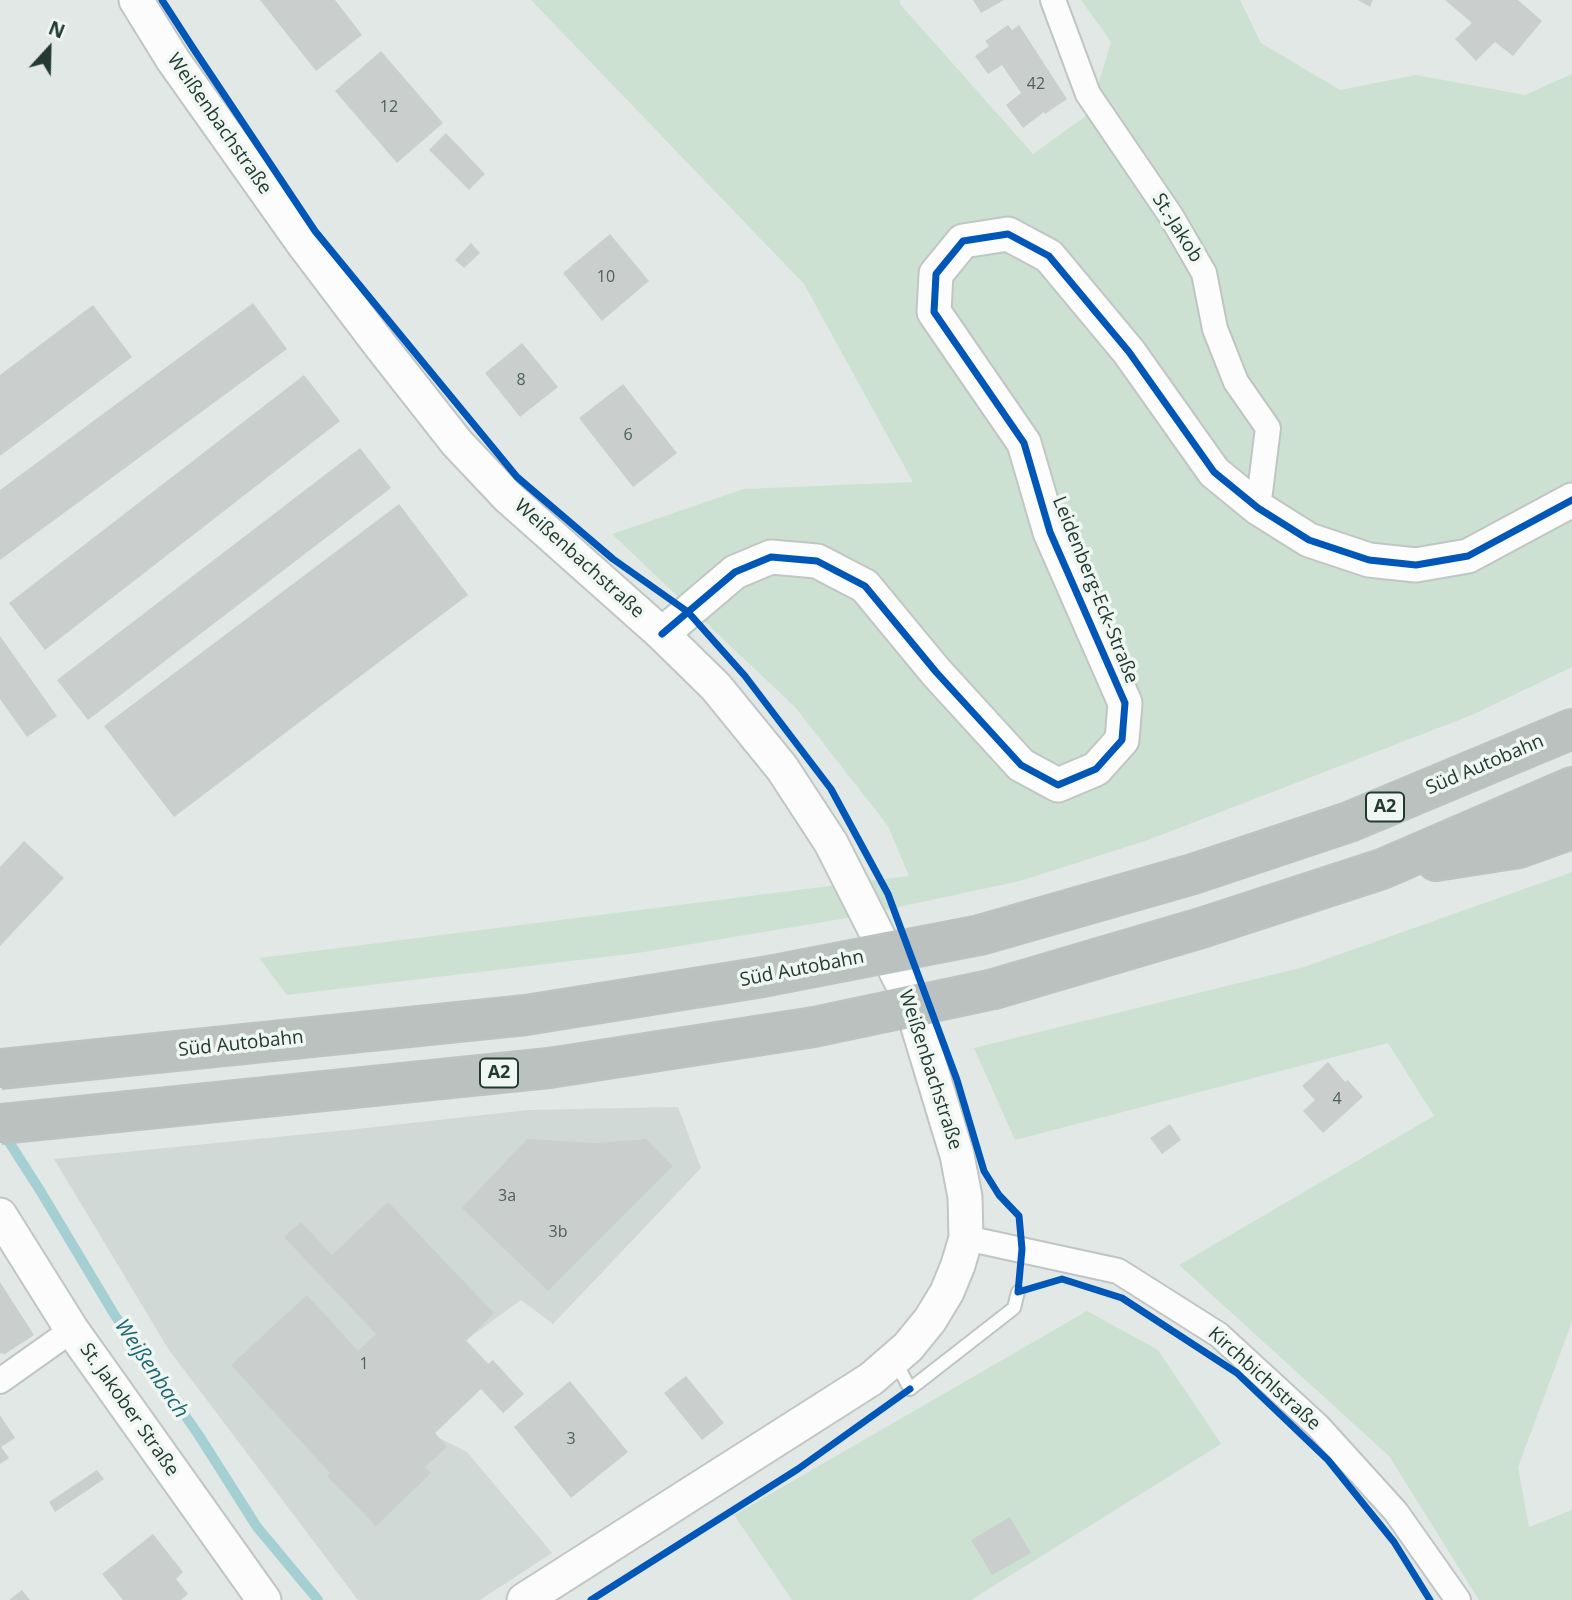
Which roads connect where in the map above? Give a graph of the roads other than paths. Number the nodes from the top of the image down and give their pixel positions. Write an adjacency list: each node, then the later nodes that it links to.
1 (136, 0): 5 (main road, Weißenbachstraße)
2 (1052, 0): 4 (street, St.-Jakob)
3 (1572, 500): 4 (main road, Leidenberg-Eck-Straße)
4 (1258, 508): 5 (main road, Leidenberg-Eck-Straße)
5 (662, 634): 13 (main road, Weißenbachstraße)
6 (1572, 729): 10 (highway, Süd Autobahn / A2, bridge)
7 (1572, 787): 9 (highway, A2)
8 (1572, 830): 9 (highway)
9 (1382, 869): 11 (highway, A2, bridge)
10 (0, 1069)
11 (0, 1124)
12 (0, 1215): 15 (main road, St. Jakober Straße)
13 (966, 1238): 16 (main road, Weißenbachstraße); 20 (street, Kirchbichlstraße)
14 (1018, 1292): 16 (lane)
15 (72, 1330): 17 (street); 18 (main road, St. Jakober Straße)
16 (894, 1359): 19 (main road, Weißenbachstraße)
17 (0, 1381)
18 (264, 1600)
19 (524, 1600)
20 (1458, 1600)

